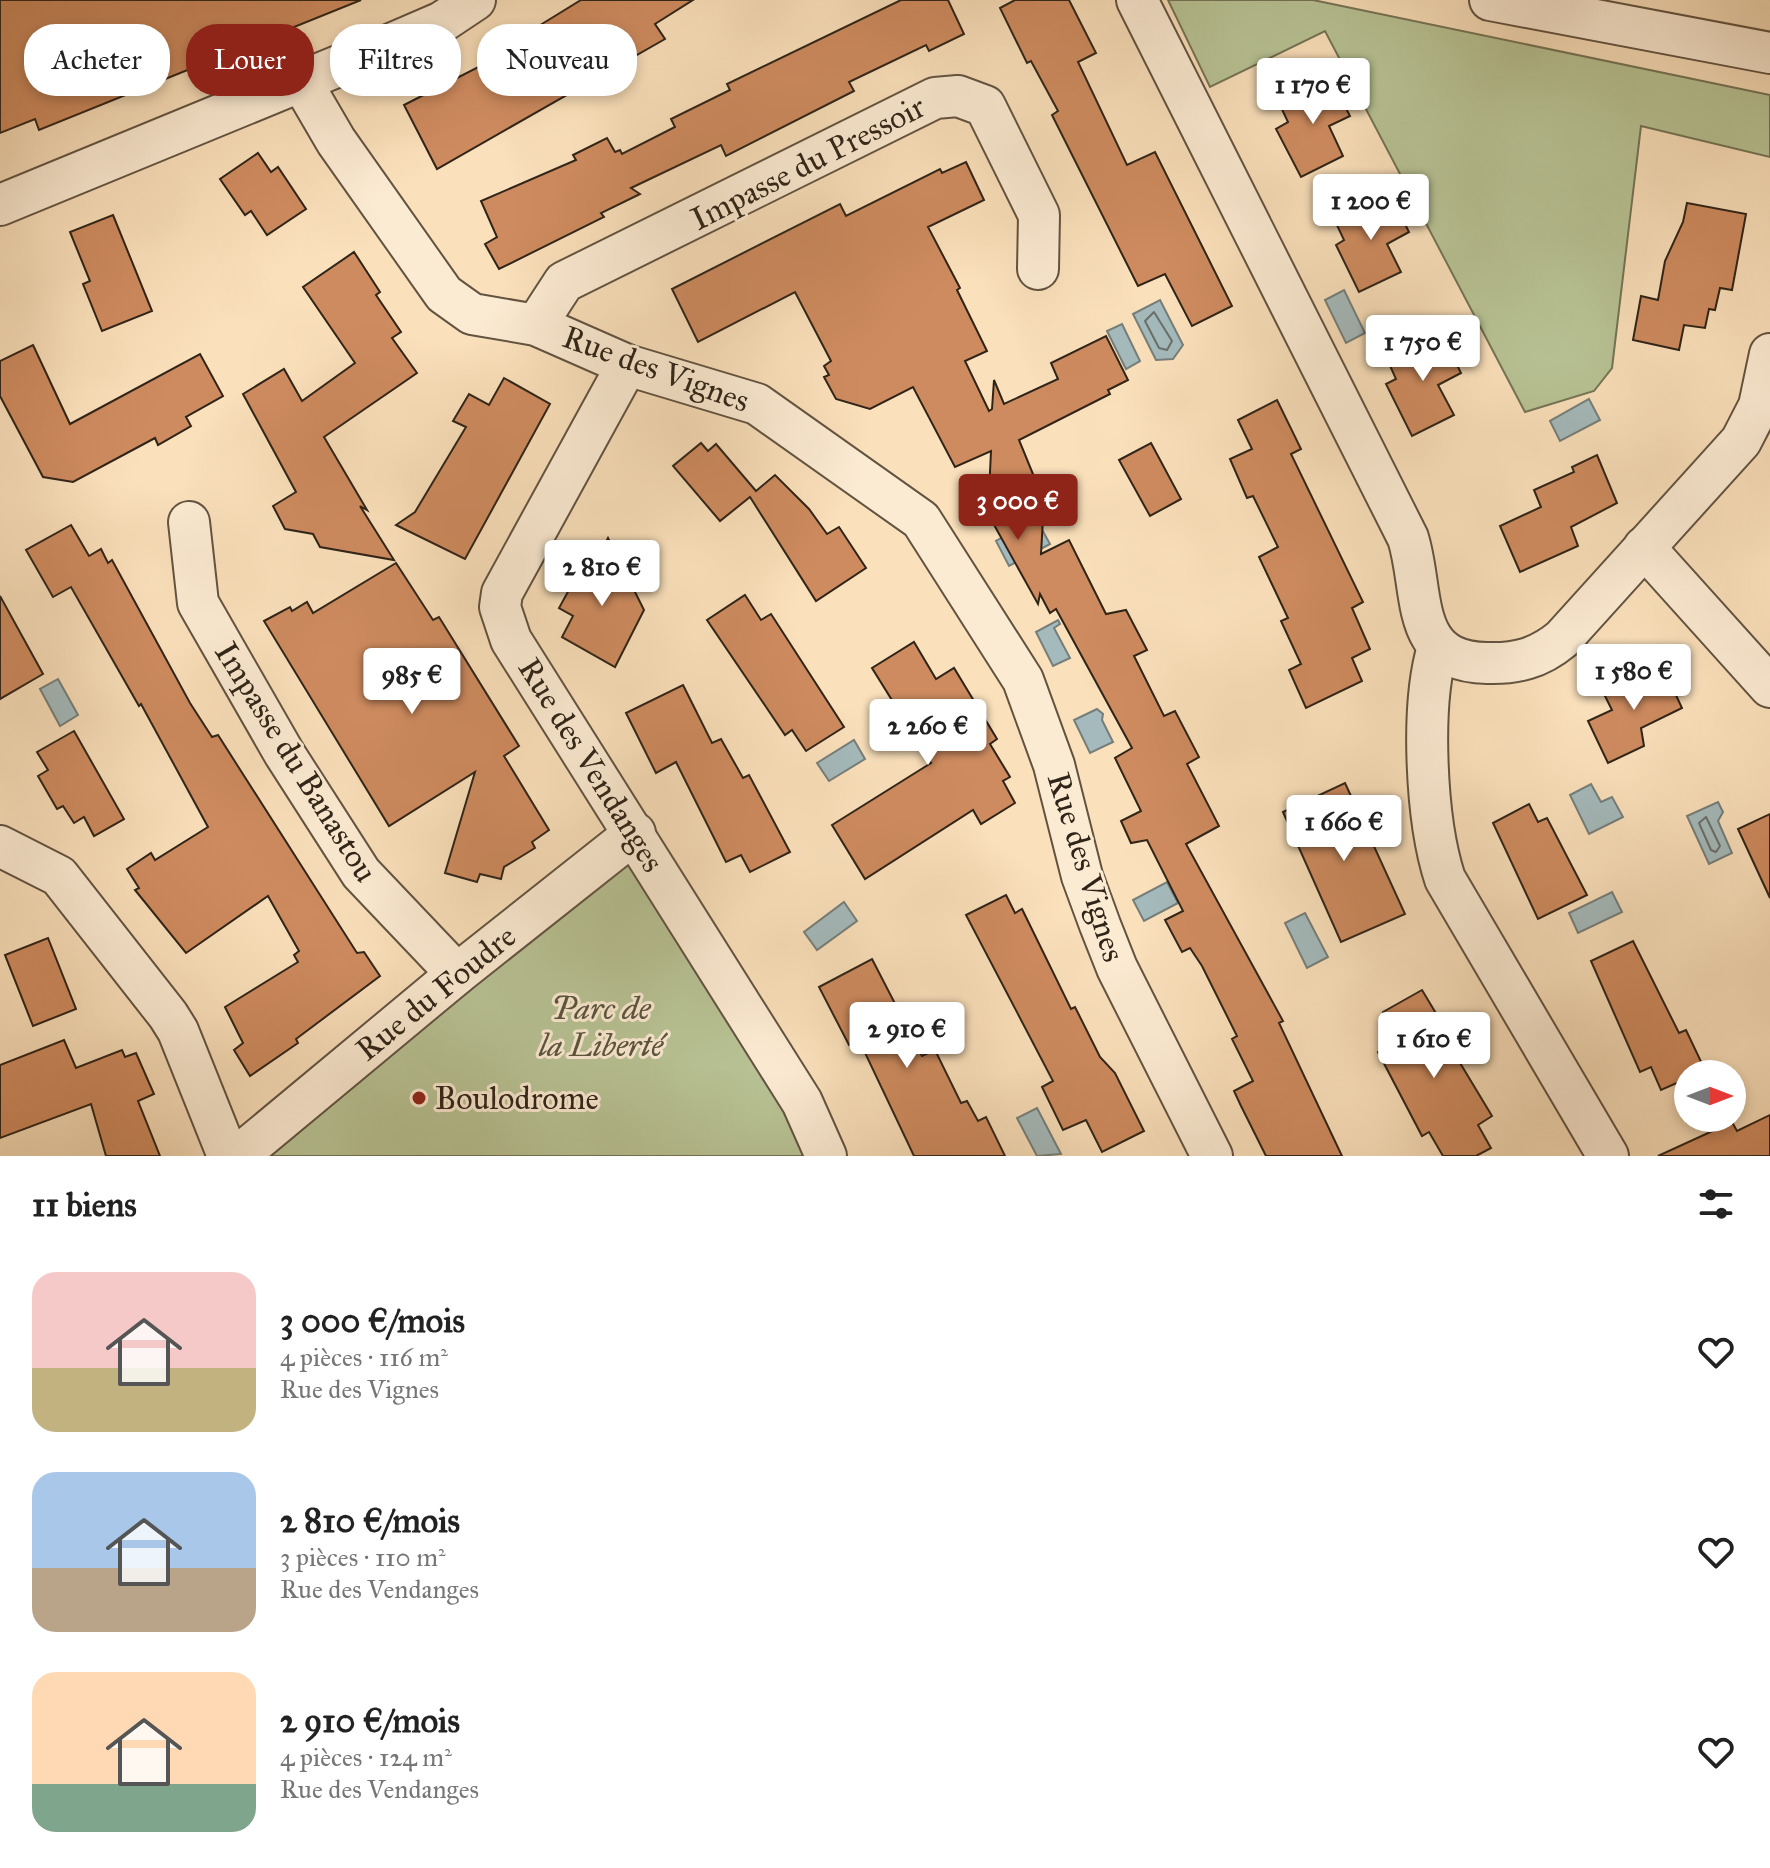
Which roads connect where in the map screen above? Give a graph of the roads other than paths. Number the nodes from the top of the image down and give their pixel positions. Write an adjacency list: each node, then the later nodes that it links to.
1 (475, 0): 7 (street)
2 (1137, 0): 17 (street)
3 (1490, 0): 6 (street)
4 (1597, 0): 5 (street)
5 (1770, 34)
6 (1770, 53)
7 (314, 76)
8 (265, 96): 10 (street)
9 (310, 96): 12 (street, Rue des Vignes)
10 (0, 205)
11 (1038, 269): 12 (street, Impasse du Pressoir)
12 (536, 325): 14 (street, Rue des Vignes)
13 (1770, 354): 16 (street)
14 (627, 365): 19 (street, Rue des Vendanges); 25 (street, Rue des Vignes)
15 (189, 522): 21 (street, Impasse du Banastou)
16 (1644, 547): 17 (street); 18 (street)
17 (1438, 647): 26 (street)
18 (1770, 687)
19 (635, 833): 21 (street, Rue du Foudre); 24 (street, Rue des Vendanges)
20 (0, 846): 22 (street)
21 (457, 974): 23 (street, Rue du Foudre)
22 (228, 1156)
23 (238, 1156)
24 (826, 1156)
25 (1212, 1156)
26 (1608, 1156)

